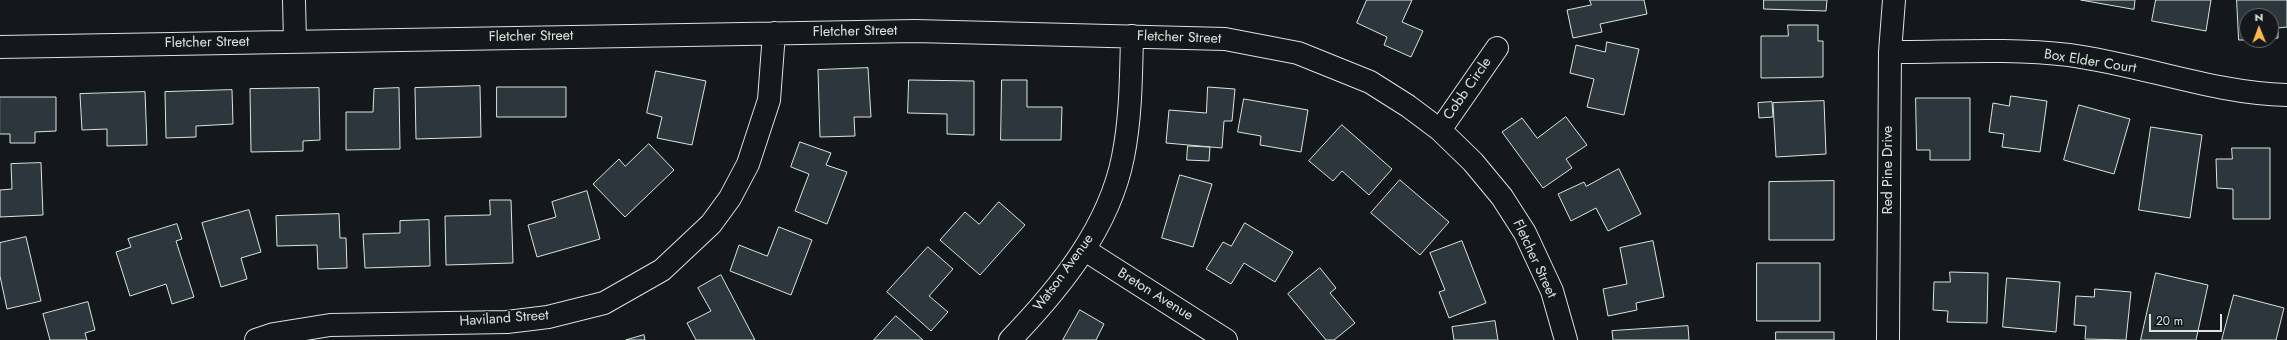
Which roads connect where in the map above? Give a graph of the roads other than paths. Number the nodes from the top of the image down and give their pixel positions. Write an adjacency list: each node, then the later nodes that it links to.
1 (294, 0): 5 (street)
2 (1894, 0): 8 (street, Red Pine Drive)
3 (774, 33): 4 (street, Fletcher Street); 5 (street, Fletcher Street); 12 (street, Haviland Street)
4 (1132, 36): 10 (street, Fletcher Street); 11 (street, Watson Avenue)
5 (295, 42): 6 (street, Fletcher Street)
6 (0, 47)
7 (1497, 48): 10 (street, Cobb Circle)
8 (1890, 52): 9 (street, Box Elder Court); 17 (street, Red Pine Drive)
9 (2287, 95)
10 (1440, 130): 16 (street, Fletcher Street)
11 (1084, 250): 14 (street, Watson Avenue); 15 (street, Breton Avenue)
12 (388, 332): 13 (street, Haviland Street)
13 (256, 340)
14 (1010, 340)
15 (1226, 340)
16 (1566, 340)
17 (1888, 340)

